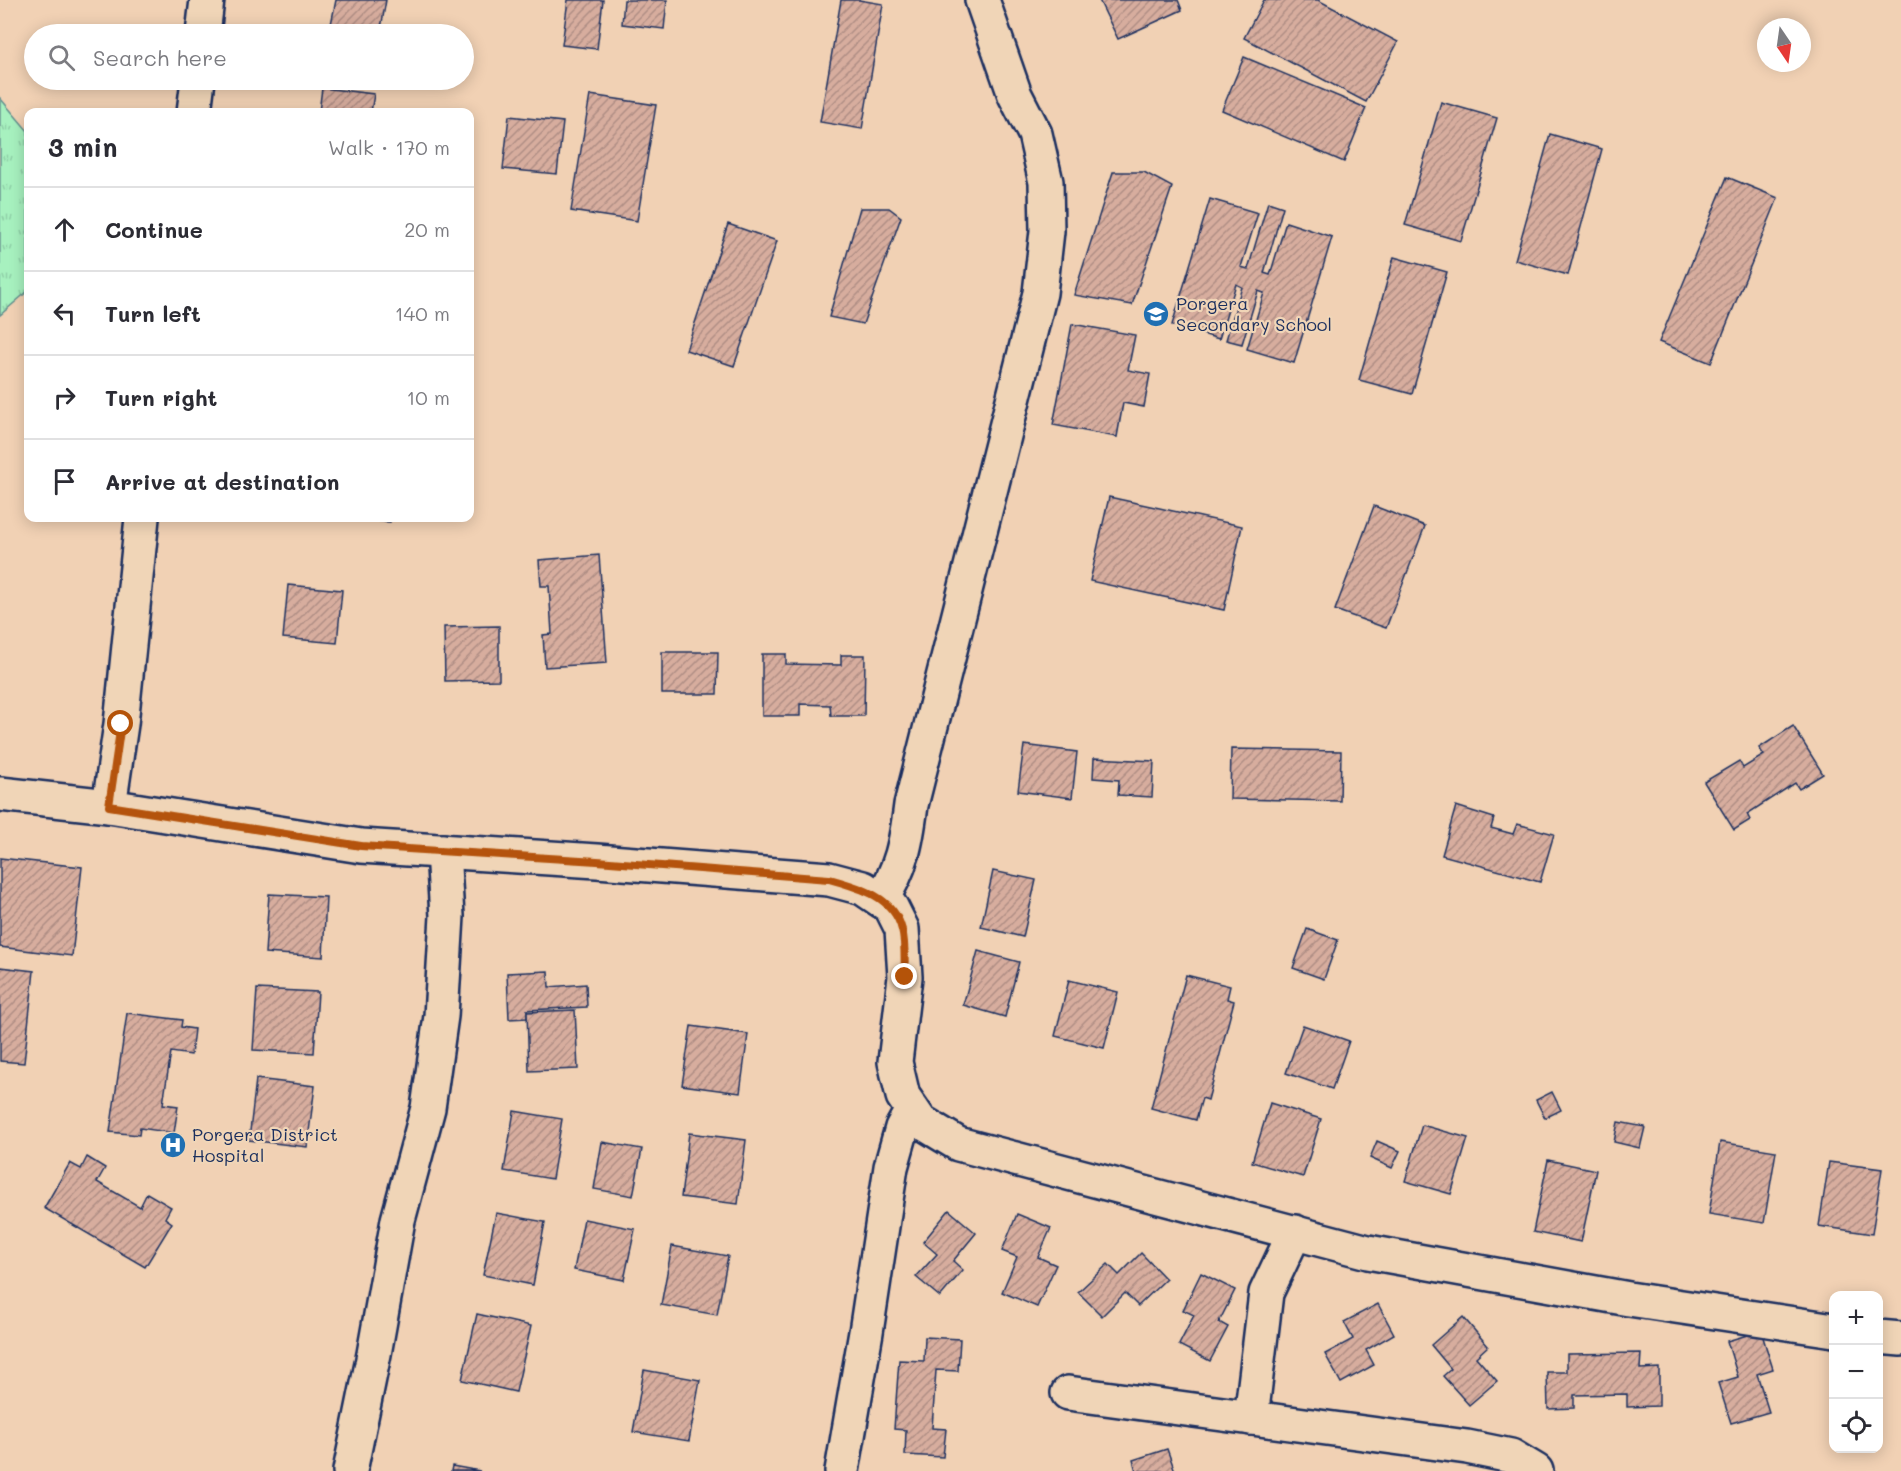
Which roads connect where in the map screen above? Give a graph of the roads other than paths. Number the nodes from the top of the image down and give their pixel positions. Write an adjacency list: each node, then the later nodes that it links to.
1 (207, 0): 3 (street)
2 (982, 0): 10 (street)
3 (204, 24)
4 (197, 90): 5 (street)
5 (194, 108)
6 (142, 522): 8 (street)
7 (0, 794): 8 (street)
8 (109, 806): 9 (street)
9 (443, 851): 10 (street); 18 (street)
10 (881, 900): 11 (street)
11 (912, 1110): 12 (street); 19 (street)
12 (1295, 1232): 13 (street); 17 (street)
13 (1829, 1329)
14 (1883, 1337): 15 (street)
15 (1901, 1339)
16 (1068, 1393): 17 (street)
17 (1251, 1418): 20 (street)
18 (350, 1471)
19 (842, 1471)
20 (1536, 1471)

